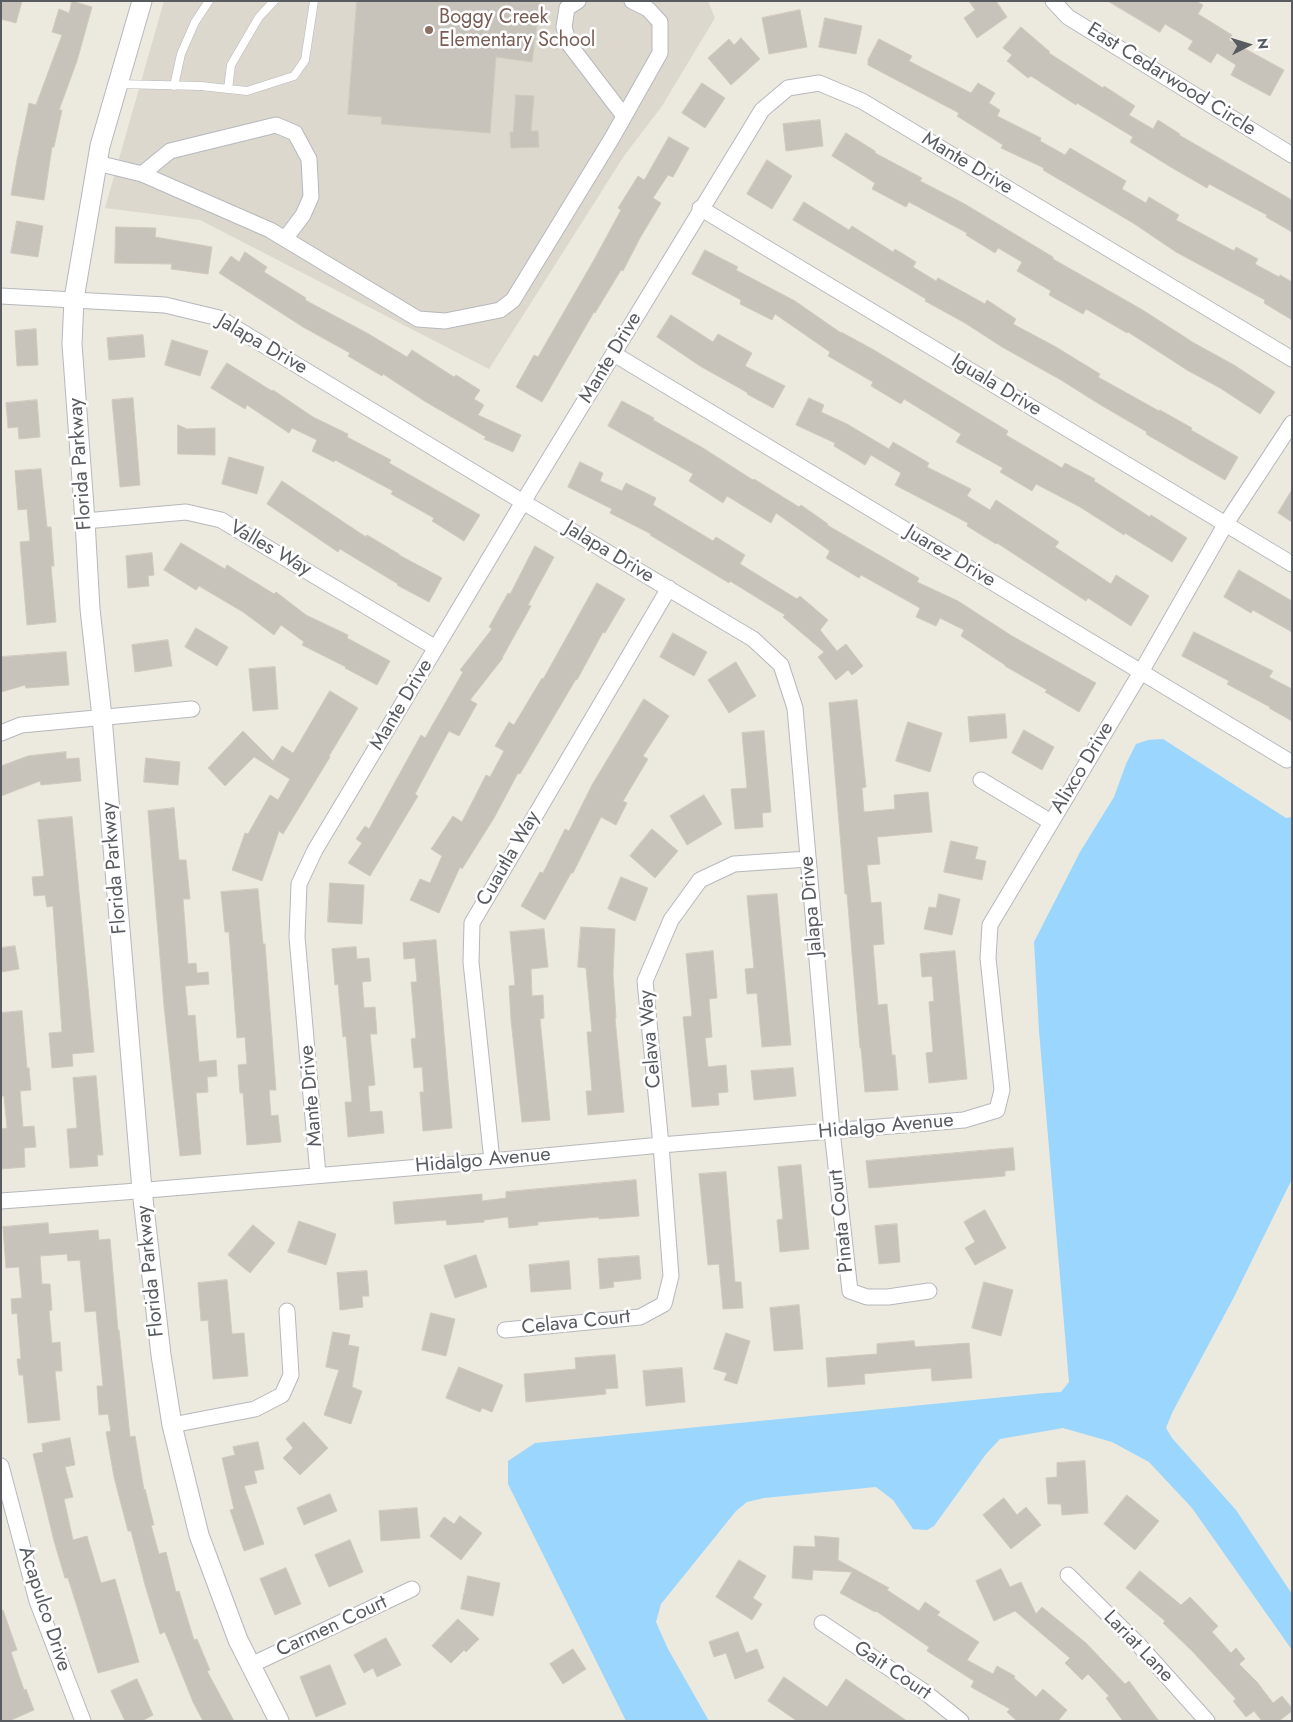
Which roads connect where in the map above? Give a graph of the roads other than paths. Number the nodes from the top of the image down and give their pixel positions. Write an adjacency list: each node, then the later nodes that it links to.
1 (142, 1): 8 (street, Florida Parkway)
2 (209, 1): 9 (lane)
3 (274, 1): 10 (lane)
4 (314, 1): 10 (lane)
5 (578, 1): 11 (street)
6 (632, 1): 11 (street)
7 (1053, 1): 12 (street, East Cedarwood Circle)
8 (118, 84): 9 (lane); 13 (street, Florida Parkway)
9 (174, 86): 10 (lane)
10 (228, 89)
11 (624, 116): 16 (street)
12 (1292, 154)
13 (97, 163): 14 (street); 18 (street, Florida Parkway)
14 (142, 174): 16 (street); 16 (street)
15 (700, 208): 19 (street, Mante Drive); 20 (street, Mante Drive); 24 (street, Iguala Drive)
16 (285, 239)
17 (1, 296): 18 (street, Jalapa Drive)
18 (74, 299): 22 (street, Jalapa Drive); 23 (street, Florida Parkway)
19 (614, 354): 22 (street, Mante Drive); 28 (street, Juarez Drive)
20 (1292, 359)
21 (1292, 423): 24 (street, Alixco Drive)
22 (523, 502): 26 (street, Jalapa Drive); 27 (street, Mante Drive)
23 (85, 522): 27 (street, Valles Way); 30 (street, Florida Parkway)
24 (1225, 525): 25 (street, Iguala Drive); 28 (street, Alixco Drive)
25 (1292, 564)
26 (668, 588): 35 (street, Jalapa Drive); 39 (street, Cuautla Way)
27 (436, 648): 40 (street, Mante Drive)
28 (1140, 672): 32 (street, Juarez Drive); 34 (street, Alixco Drive)
29 (192, 709): 30 (street)
30 (102, 717): 31 (street); 41 (street, Florida Parkway)
31 (1, 733)
32 (1287, 760)
33 (981, 780): 34 (street)
34 (1051, 822): 36 (street, Alixco Drive)
35 (808, 859): 37 (street, Jalapa Drive); 38 (street, Celava Way)
36 (964, 1120): 37 (street, Hidalgo Avenue)
37 (832, 1131): 38 (street, Hidalgo Avenue); 43 (street, Pinata Court)
38 (661, 1145): 39 (street, Hidalgo Avenue); 45 (street, Celava Court)
39 (492, 1161): 40 (street, Hidalgo Avenue)
40 (318, 1175): 41 (street, Hidalgo Avenue)
41 (142, 1190): 42 (street, Hidalgo Avenue); 46 (street, Florida Parkway)
42 (1, 1201)
43 (929, 1291)
44 (287, 1311): 46 (street)
45 (505, 1330)
46 (172, 1425): 51 (street, Florida Parkway)
47 (1, 1466): 52 (street, Acapulco Drive)
48 (1068, 1575): 55 (street, Lariat Lane)
49 (412, 1589): 51 (street, Carmen Court)
50 (822, 1623): 54 (street, Gait Court)
51 (251, 1665): 53 (street, Florida Parkway)
52 (83, 1721)
53 (279, 1721)
54 (962, 1721)
55 (1207, 1721)

